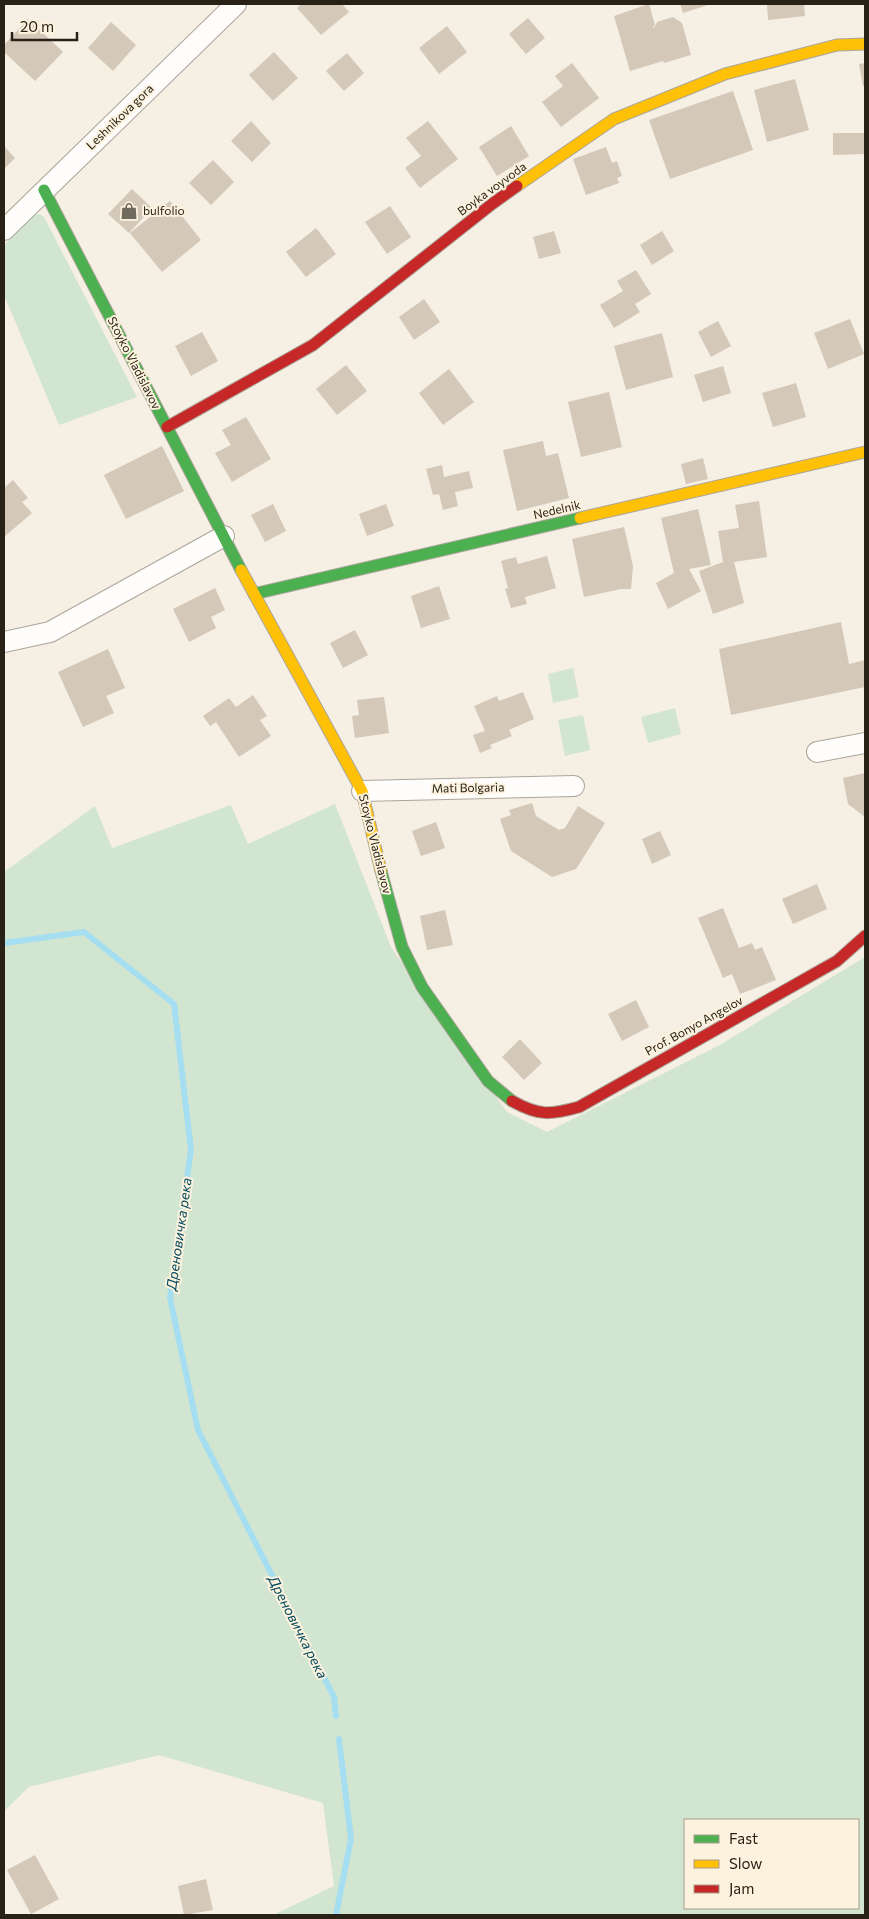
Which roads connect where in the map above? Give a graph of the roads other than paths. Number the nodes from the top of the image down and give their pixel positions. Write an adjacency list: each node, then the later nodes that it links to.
1 (236, 4): 3 (street, Leshnikova gora)
2 (865, 44): 5 (street, Boyka voyvoda)
3 (44, 190): 4 (street, Leshnikova gora); 5 (street, Stoyko Vladislavov)
4 (4, 230)
5 (167, 427): 7 (street, Stoyko Vladislavov)
6 (865, 452): 8 (street, Nedelnik)
7 (224, 536): 8 (street, Stoyko Vladislavov); 9 (street)
8 (254, 594): 13 (street, Stoyko Vladislavov)
9 (4, 642)
10 (865, 743): 11 (street)
11 (817, 752)
12 (574, 786): 13 (street, Mati Bolgaria)
13 (362, 791): 15 (street, Stoyko Vladislavov)
14 (865, 936): 15 (street, Prof. Bonyo Angelov)
15 (526, 1109)

